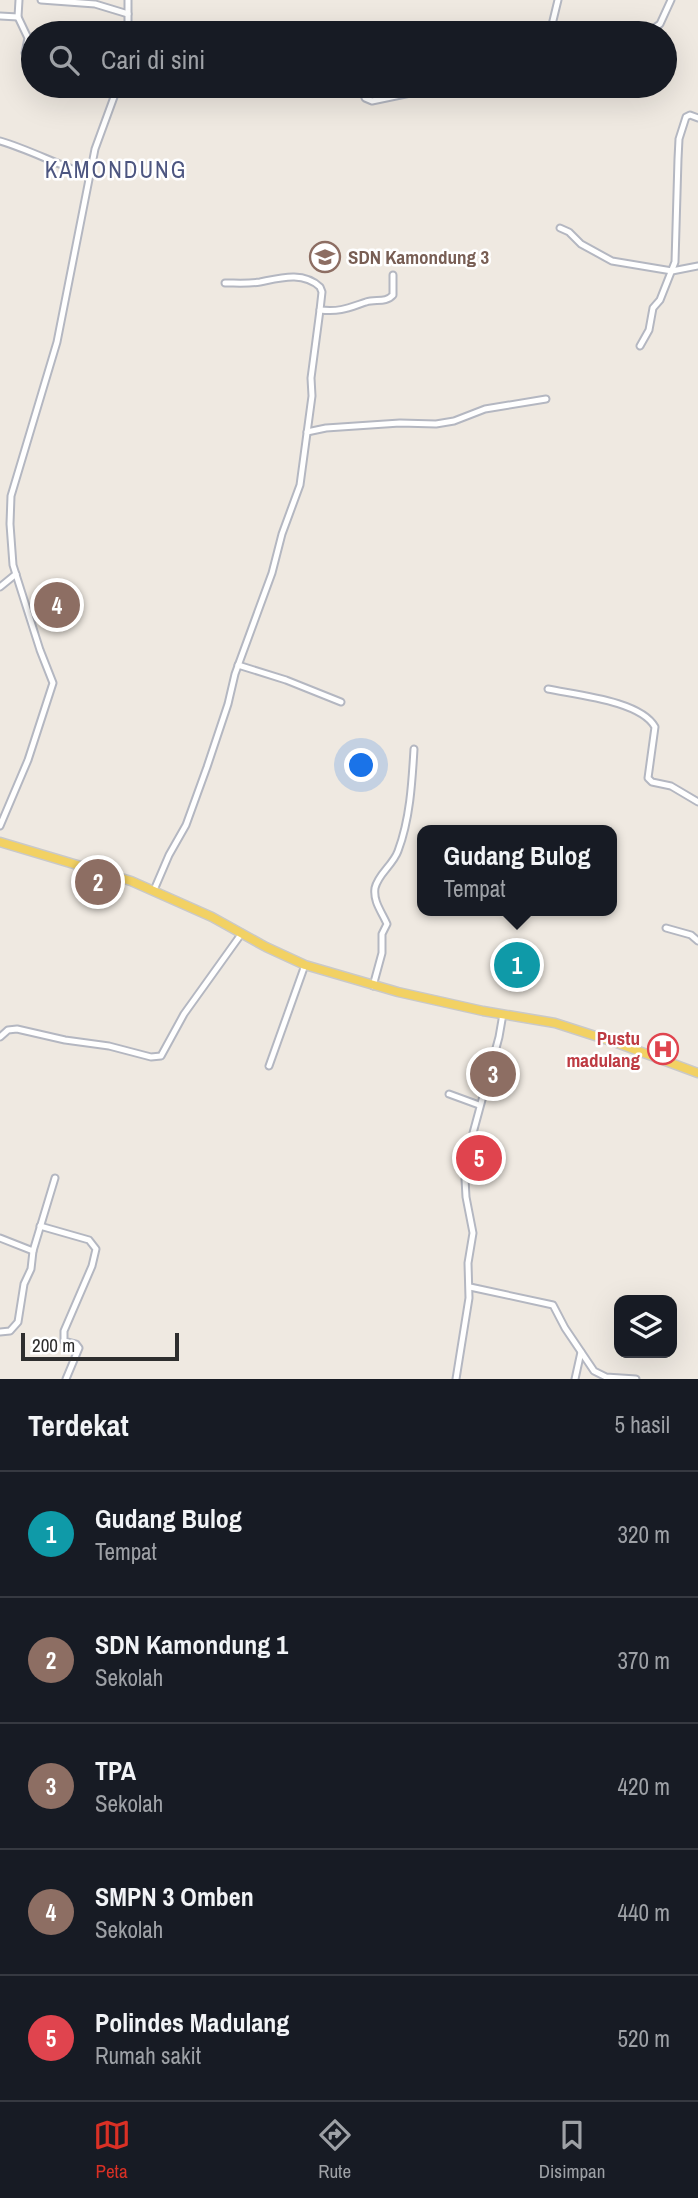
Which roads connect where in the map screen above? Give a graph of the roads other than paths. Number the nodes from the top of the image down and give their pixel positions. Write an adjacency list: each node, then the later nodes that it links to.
1 (19, 0): 8 (street)
2 (41, 0): 6 (street)
3 (128, 0): 6 (street)
4 (558, 0): 10 (street)
5 (671, 0): 11 (street)
6 (128, 14): 9 (street)
7 (0, 16): 8 (street)
8 (18, 17): 12 (street)
9 (128, 21)
10 (553, 21)
11 (661, 21)
12 (21, 23)
13 (114, 98): 18 (street)
14 (365, 98): 15 (street)
15 (386, 98)
16 (698, 118): 21 (street)
17 (0, 141): 18 (street)
18 (90, 175): 28 (street)
19 (560, 228): 21 (street)
20 (698, 266): 21 (street)
21 (672, 271): 25 (street)
22 (393, 275): 24 (street)
23 (225, 283): 24 (street)
24 (320, 310): 27 (street)
25 (640, 346)
26 (546, 399): 27 (street)
27 (307, 432): 30 (street)
28 (16, 574): 29 (street); 35 (street)
29 (0, 587)
30 (238, 665): 32 (street); 37 (street)
31 (548, 689): 34 (street)
32 (341, 702)
33 (414, 749): 42 (street)
34 (698, 802)
35 (0, 826)
36 (0, 842): 37 (main road)
37 (154, 890): 39 (main road)
38 (666, 928): 40 (street)
39 (243, 933): 41 (main road); 44 (street)
40 (698, 941)
41 (305, 965): 42 (main road); 45 (street)
42 (373, 986): 43 (main road)
43 (503, 1014): 46 (main road); 48 (street)
44 (0, 1037)
45 (269, 1066)
46 (698, 1073)
47 (449, 1094): 48 (street)
48 (479, 1105): 53 (street)
49 (55, 1178): 50 (street)
50 (40, 1226): 52 (street); 56 (street)
51 (0, 1239): 52 (street)
52 (33, 1251): 54 (street)
53 (470, 1287): 55 (street); 57 (street)
54 (0, 1332)
55 (581, 1352): 58 (street); 59 (street)
56 (66, 1379)
57 (456, 1379)
58 (575, 1379)
59 (636, 1379)

